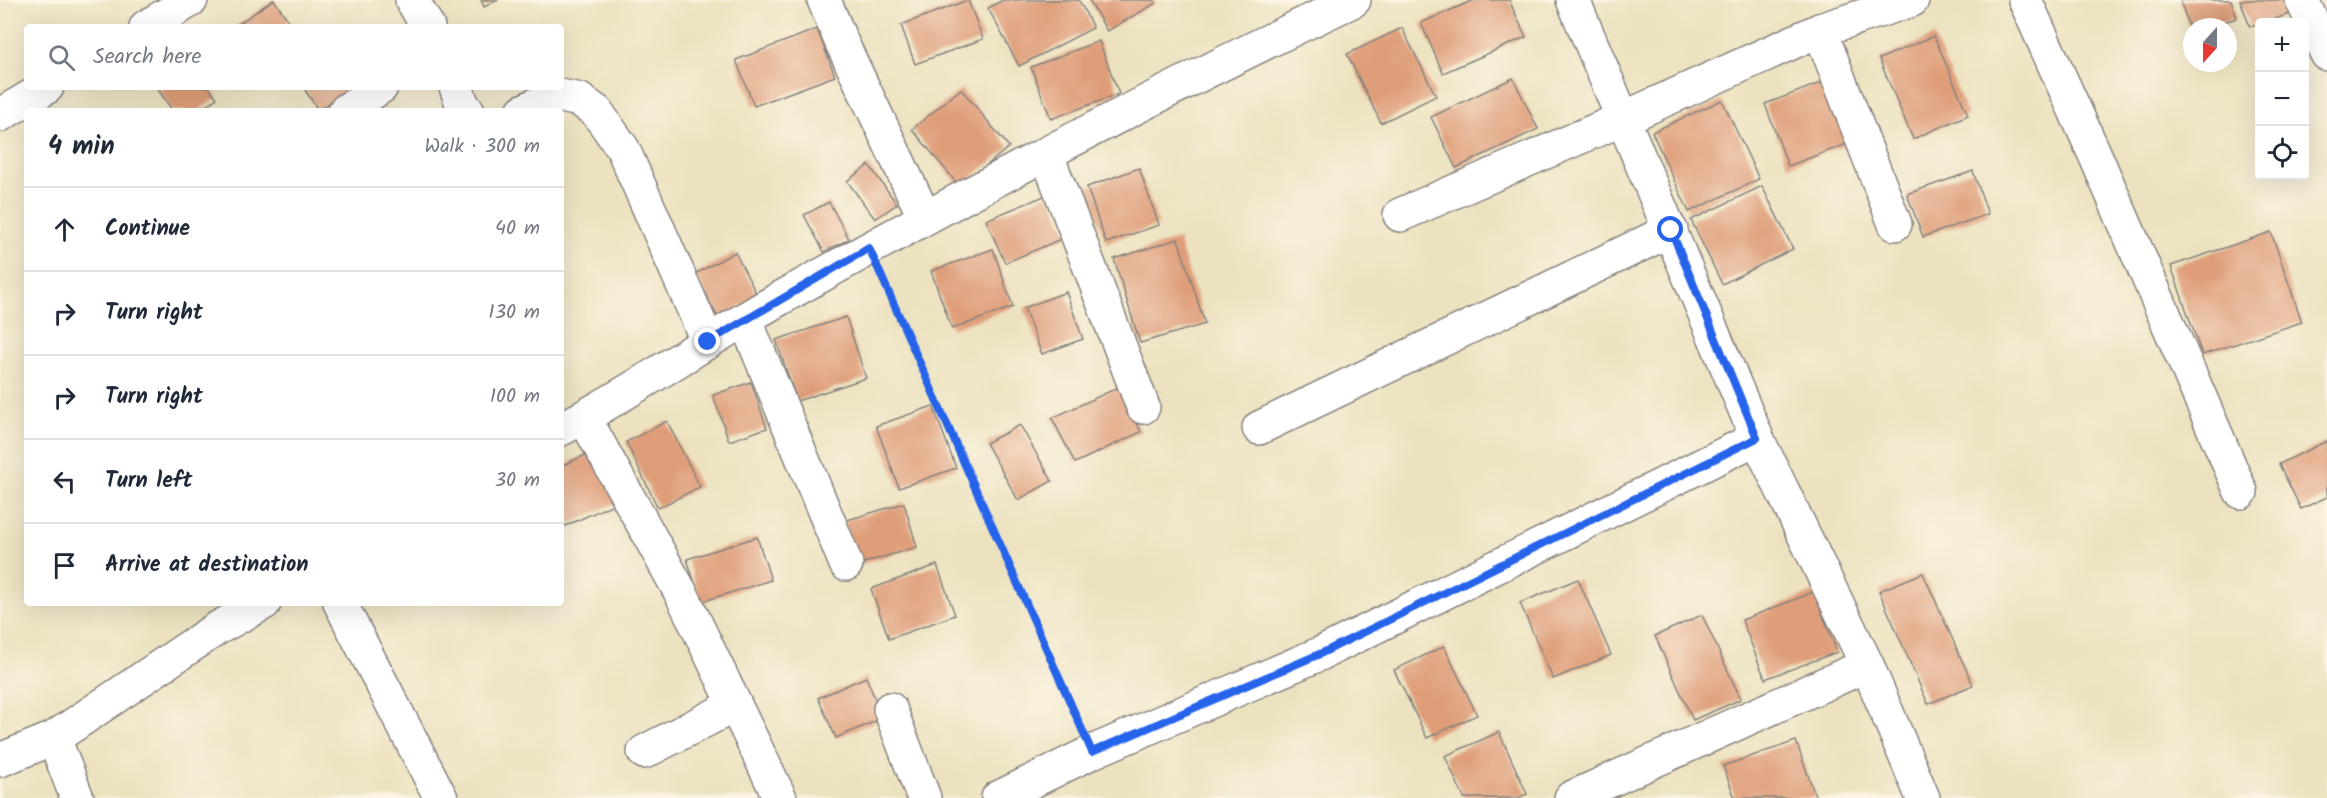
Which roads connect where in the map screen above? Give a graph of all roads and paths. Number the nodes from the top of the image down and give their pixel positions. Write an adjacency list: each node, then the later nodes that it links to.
1 (191, 0): 10 (street)
2 (412, 0): 11 (street)
3 (824, 0): 23 (street)
4 (1354, 0): 21 (street)
5 (1573, 0): 20 (street)
6 (1912, 0): 9 (street)
7 (2025, 0): 33 (street)
8 (2302, 0): 12 (street)
9 (1830, 18): 20 (street); 24 (street)
10 (151, 24)
11 (426, 24)
12 (2327, 54)
13 (42, 90): 19 (street)
14 (376, 90): 16 (street)
15 (457, 90): 17 (street)
16 (350, 108)
17 (465, 108)
18 (529, 108): 28 (street)
19 (0, 115)
20 (1622, 119): 22 (street); 25 (street)
21 (1047, 155): 23 (street); 29 (street)
22 (1400, 215)
23 (925, 219): 26 (street)
24 (1895, 224)
25 (1671, 230): 31 (street); 32 (street)
26 (869, 248): 27 (street); 42 (path)
27 (745, 319): 28 (street); 34 (street)
28 (708, 342): 30 (street)
29 (1143, 407)
30 (572, 423): 38 (street)
31 (1258, 428)
32 (1757, 438): 37 (street); 42 (street)
33 (2241, 492)
34 (846, 564)
35 (258, 606): 40 (street)
36 (342, 606): 46 (street)
37 (1867, 665): 44 (street); 50 (street)
38 (735, 705): 41 (street); 47 (street)
39 (890, 709): 48 (street)
40 (54, 738): 43 (street); 45 (street)
41 (645, 752)
42 (1092, 752): 49 (street)
43 (0, 759)
44 (1588, 794)
45 (77, 798)
46 (441, 798)
47 (780, 798)
48 (924, 798)
49 (998, 798)
50 (1923, 798)

